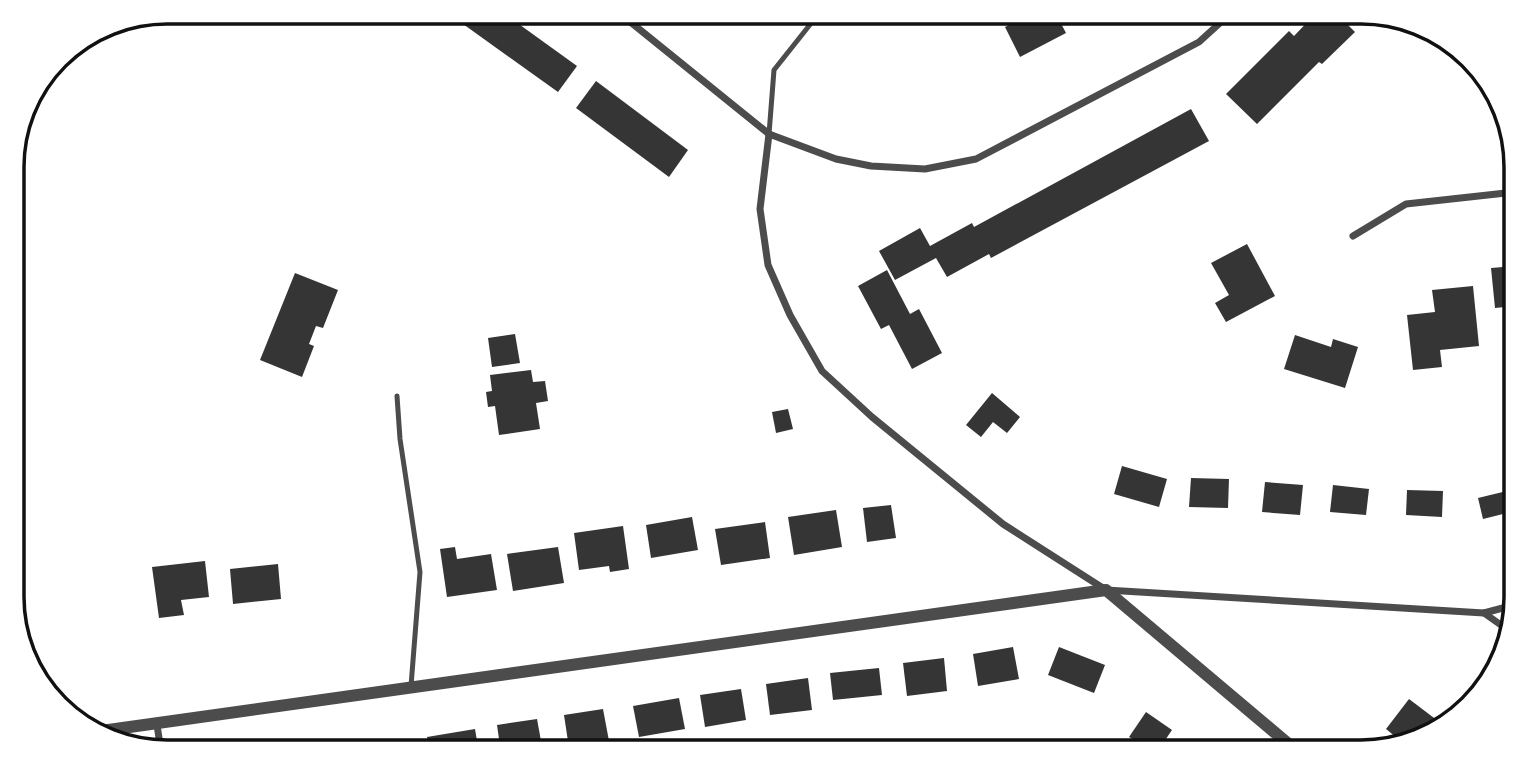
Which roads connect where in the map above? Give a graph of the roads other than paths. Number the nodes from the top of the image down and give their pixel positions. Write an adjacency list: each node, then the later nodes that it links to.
1 (810, 24): 4 (lane)
2 (1219, 24): 4 (street)
3 (634, 25): 4 (street)
4 (769, 134): 8 (street)
5 (1504, 193): 6 (street)
6 (1353, 236)
7 (397, 396): 12 (lane)
8 (1107, 590): 10 (street); 12 (street); 16 (street)
9 (1503, 608): 10 (street)
10 (1484, 613): 11 (street)
11 (1501, 625)
12 (410, 689): 13 (street)
13 (157, 725): 14 (street); 15 (street)
14 (114, 730)
15 (159, 740)
16 (1284, 740)

